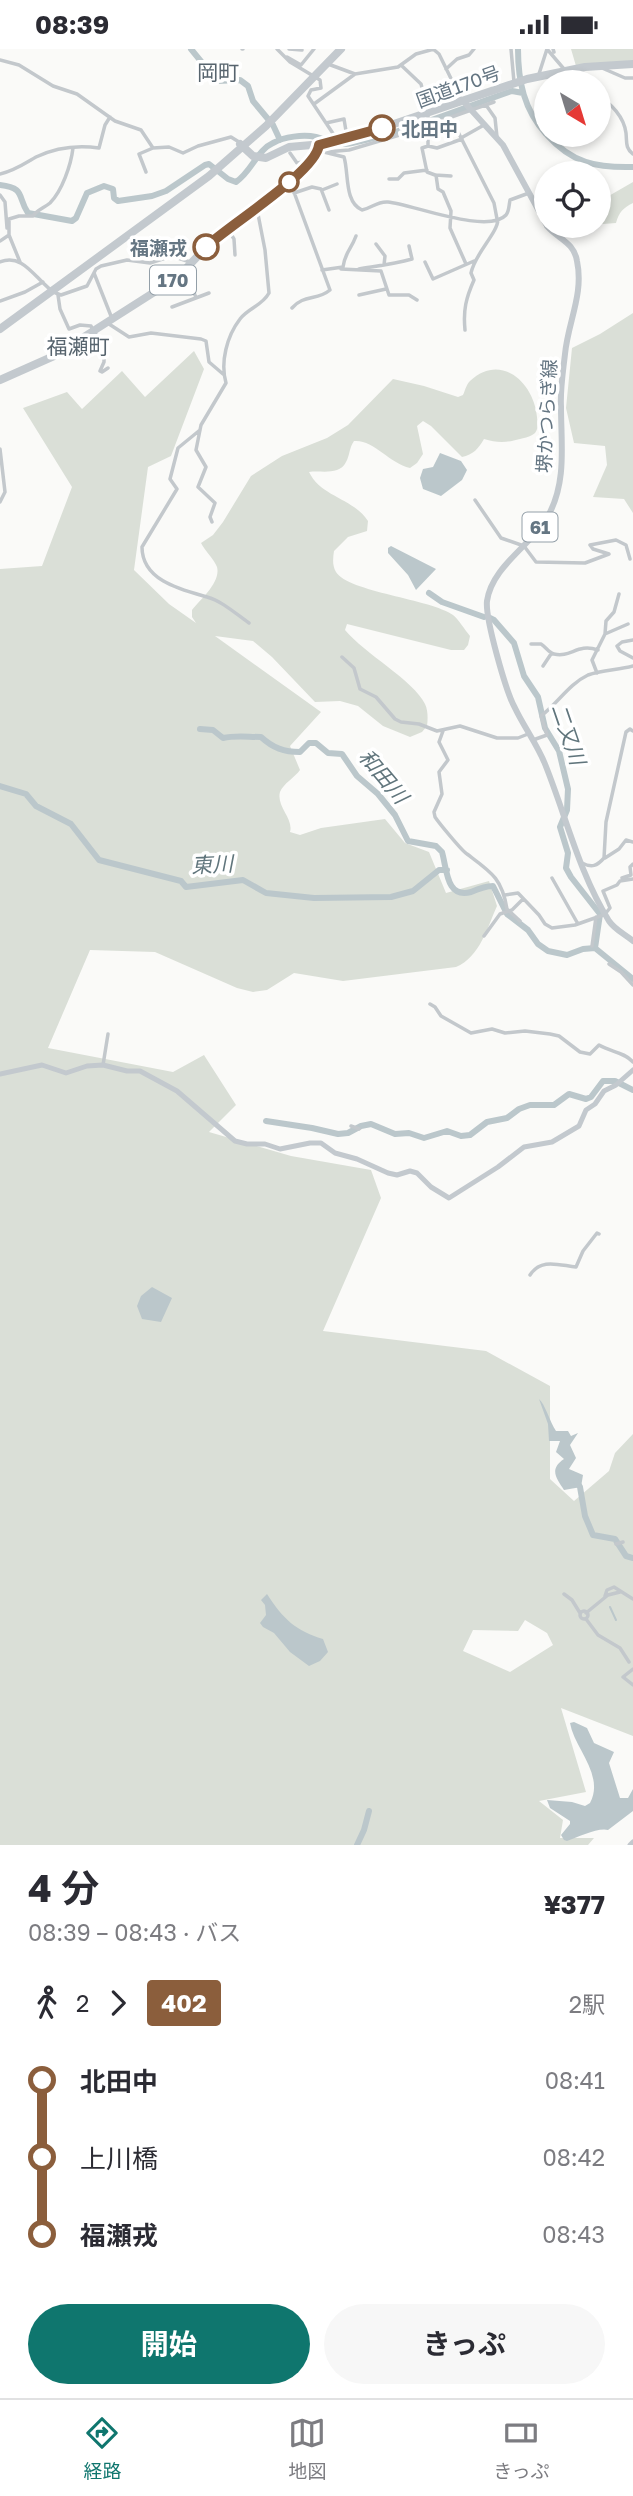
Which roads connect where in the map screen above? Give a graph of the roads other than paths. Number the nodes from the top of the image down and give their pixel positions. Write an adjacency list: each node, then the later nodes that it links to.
1 (278, 49): 12 (street)
2 (289, 49): 10 (street)
3 (314, 49): 12 (street)
4 (334, 49): 22 (highway)
5 (341, 49): 14 (highway)
6 (433, 49): 11 (street); 18 (street)
7 (474, 49): 18 (street)
8 (511, 49): 26 (street)
9 (547, 49): 19 (street); 20 (street)
10 (298, 50)
11 (415, 51): 16 (street)
12 (287, 57): 22 (street)
13 (0, 60): 34 (street)
14 (327, 64): 22 (highway); 23 (street)
15 (633, 64): 17 (highway, 国道170号)
16 (402, 66): 23 (street); 33 (street)
17 (600, 66): 21 (highway, 国道170号); 25 (street)
18 (446, 69): 27 (street)
19 (540, 70)
20 (563, 70)
21 (577, 70)
22 (314, 75): 29 (street); 43 (highway)
23 (355, 75): 29 (street)
24 (534, 78): 26 (highway, 国道170号)
25 (633, 78)
26 (514, 83): 27 (highway, 国道170号)
27 (464, 102): 32 (main road, 堺かつらぎ線 / 61); 33 (highway, 国道170号)
28 (494, 102): 30 (street)
29 (314, 104): 35 (street)
30 (486, 105): 32 (street); 40 (street)
31 (611, 107): 49 (street)
32 (472, 110): 37 (main road, 堺かつらぎ線 / 61); 38 (street)
33 (428, 114): 38 (street); 42 (highway, 国道170号)
34 (110, 117): 45 (street); 46 (street)
35 (326, 123): 39 (street); 42 (street)
36 (454, 124): 41 (street)
37 (486, 124): 40 (main road, 堺かつらぎ線 / 61); 41 (street)
38 (428, 125): 44 (street); 47 (street)
39 (346, 131)
40 (497, 137): 60 (main road, 堺かつらぎ線 / 61)
41 (461, 138): 44 (street); 66 (street)
42 (338, 141): 47 (highway, 国道170号)
43 (242, 146): 46 (street); 47 (highway, 国道170号); 86 (highway)
44 (428, 146): 50 (street)
45 (74, 148): 52 (street); 68 (street)
46 (153, 148): 51 (street)
47 (320, 150): 48 (street); 56 (highway, 170); 65 (street)
48 (290, 153)
49 (633, 154)
50 (427, 170): 53 (street); 55 (street)
51 (146, 172)
52 (0, 174)
53 (436, 175): 54 (street); 65 (street)
54 (451, 176)
55 (389, 179)
56 (290, 181): 59 (street); 63 (highway, 170)
57 (337, 184): 58 (street)
58 (322, 190): 59 (street); 64 (street)
59 (294, 193): 83 (street)
60 (529, 193): 62 (main road, 堺かつらぎ線 / 61); 66 (street)
61 (0, 195): 68 (street)
62 (534, 202)
63 (256, 208): 67 (highway, 170); 101 (street)
64 (329, 209)
65 (451, 217): 66 (street); 80 (street)
66 (497, 219): 75 (street)
67 (228, 229): 74 (street); 79 (highway, 170)
68 (9, 235): 71 (street); 77 (street)
69 (356, 236): 82 (street)
70 (563, 238): 108 (main road, 堺かつらぎ線 / 61)
71 (0, 241)
72 (376, 244): 81 (street)
73 (409, 246): 81 (street)
74 (235, 255)
75 (474, 261): 80 (street); 99 (street)
76 (0, 262): 77 (street)
77 (20, 262): 86 (street)
78 (425, 262): 80 (street)
79 (192, 263): 84 (highway, 170); 85 (street)
80 (466, 264)
81 (384, 265): 82 (street)
82 (344, 269): 83 (street); 87 (street)
83 (323, 270): 94 (street)
84 (184, 272): 90 (street); 95 (highway, 170)
85 (94, 273): 86 (street); 95 (street)
86 (51, 289): 91 (street); 96 (highway); 97 (highway); 98 (street)
87 (386, 289): 89 (street); 92 (street)
88 (209, 293): 90 (street)
89 (359, 295)
90 (196, 298): 93 (street)
91 (0, 300)
92 (416, 300)
93 (172, 307)
94 (292, 308)
95 (113, 319): 98 (highway, 170)
96 (0, 324)
97 (0, 329)
98 (96, 329): 100 (street); 101 (street); 102 (highway, 170)
99 (466, 330)
100 (108, 368)
101 (223, 374): 103 (street)
102 (0, 380)
103 (200, 430): 107 (street); 111 (street)
104 (0, 449): 106 (street)
105 (475, 500): 108 (street)
106 (0, 502)
107 (212, 523)
108 (524, 546): 109 (street); 125 (main road, 堺かつらぎ線 / 61)
109 (630, 559)
110 (619, 594): 113 (street)
111 (249, 623)
112 (628, 624): 113 (street)
113 (605, 634): 116 (street)
114 (633, 640): 119 (street)
115 (531, 644): 117 (street)
116 (598, 650): 117 (street); 122 (street)
117 (551, 654): 120 (street)
118 (342, 657): 123 (street)
119 (633, 658)
120 (543, 666)
121 (633, 666): 122 (street)
122 (597, 673): 125 (street)
123 (443, 731): 125 (street); 133 (street)
124 (633, 731): 127 (street)
125 (531, 736): 128 (main road, 堺かつらぎ線 / 61)
126 (633, 842): 127 (street)
127 (604, 858): 128 (street)
128 (582, 863): 136 (main road, 堺かつらぎ線 / 61)
129 (633, 864): 132 (street)
130 (552, 878): 139 (street)
131 (633, 879): 132 (street)
132 (620, 881): 136 (street)
133 (505, 895): 134 (street); 135 (street)
134 (523, 899): 135 (street); 139 (street)
135 (508, 911): 138 (street); 140 (street)
136 (606, 914): 137 (street); 141 (main road, 堺かつらぎ線 / 61)
137 (596, 917): 139 (street); 142 (street)
138 (520, 921)
139 (578, 924)
140 (484, 936)
141 (633, 941)
142 (592, 946)
143 (609, 964): 144 (street)
144 (633, 985)
145 (430, 1004): 147 (street)
146 (108, 1034): 148 (street)
147 (633, 1062)
148 (103, 1065): 149 (street); 150 (street)
149 (633, 1070)
150 (0, 1074)
151 (351, 1126): 152 (street)
152 (359, 1129)
153 (599, 1234): 154 (street)
154 (530, 1275)
155 (623, 1542): 156 (street)
156 (616, 1544)
157 (564, 1594): 159 (street)
158 (633, 1599): 160 (street)
159 (580, 1613): 160 (street); 161 (street)
160 (586, 1613): 161 (street)
161 (586, 1619): 162 (street)
162 (631, 1666): 163 (street)
163 (633, 1685)

